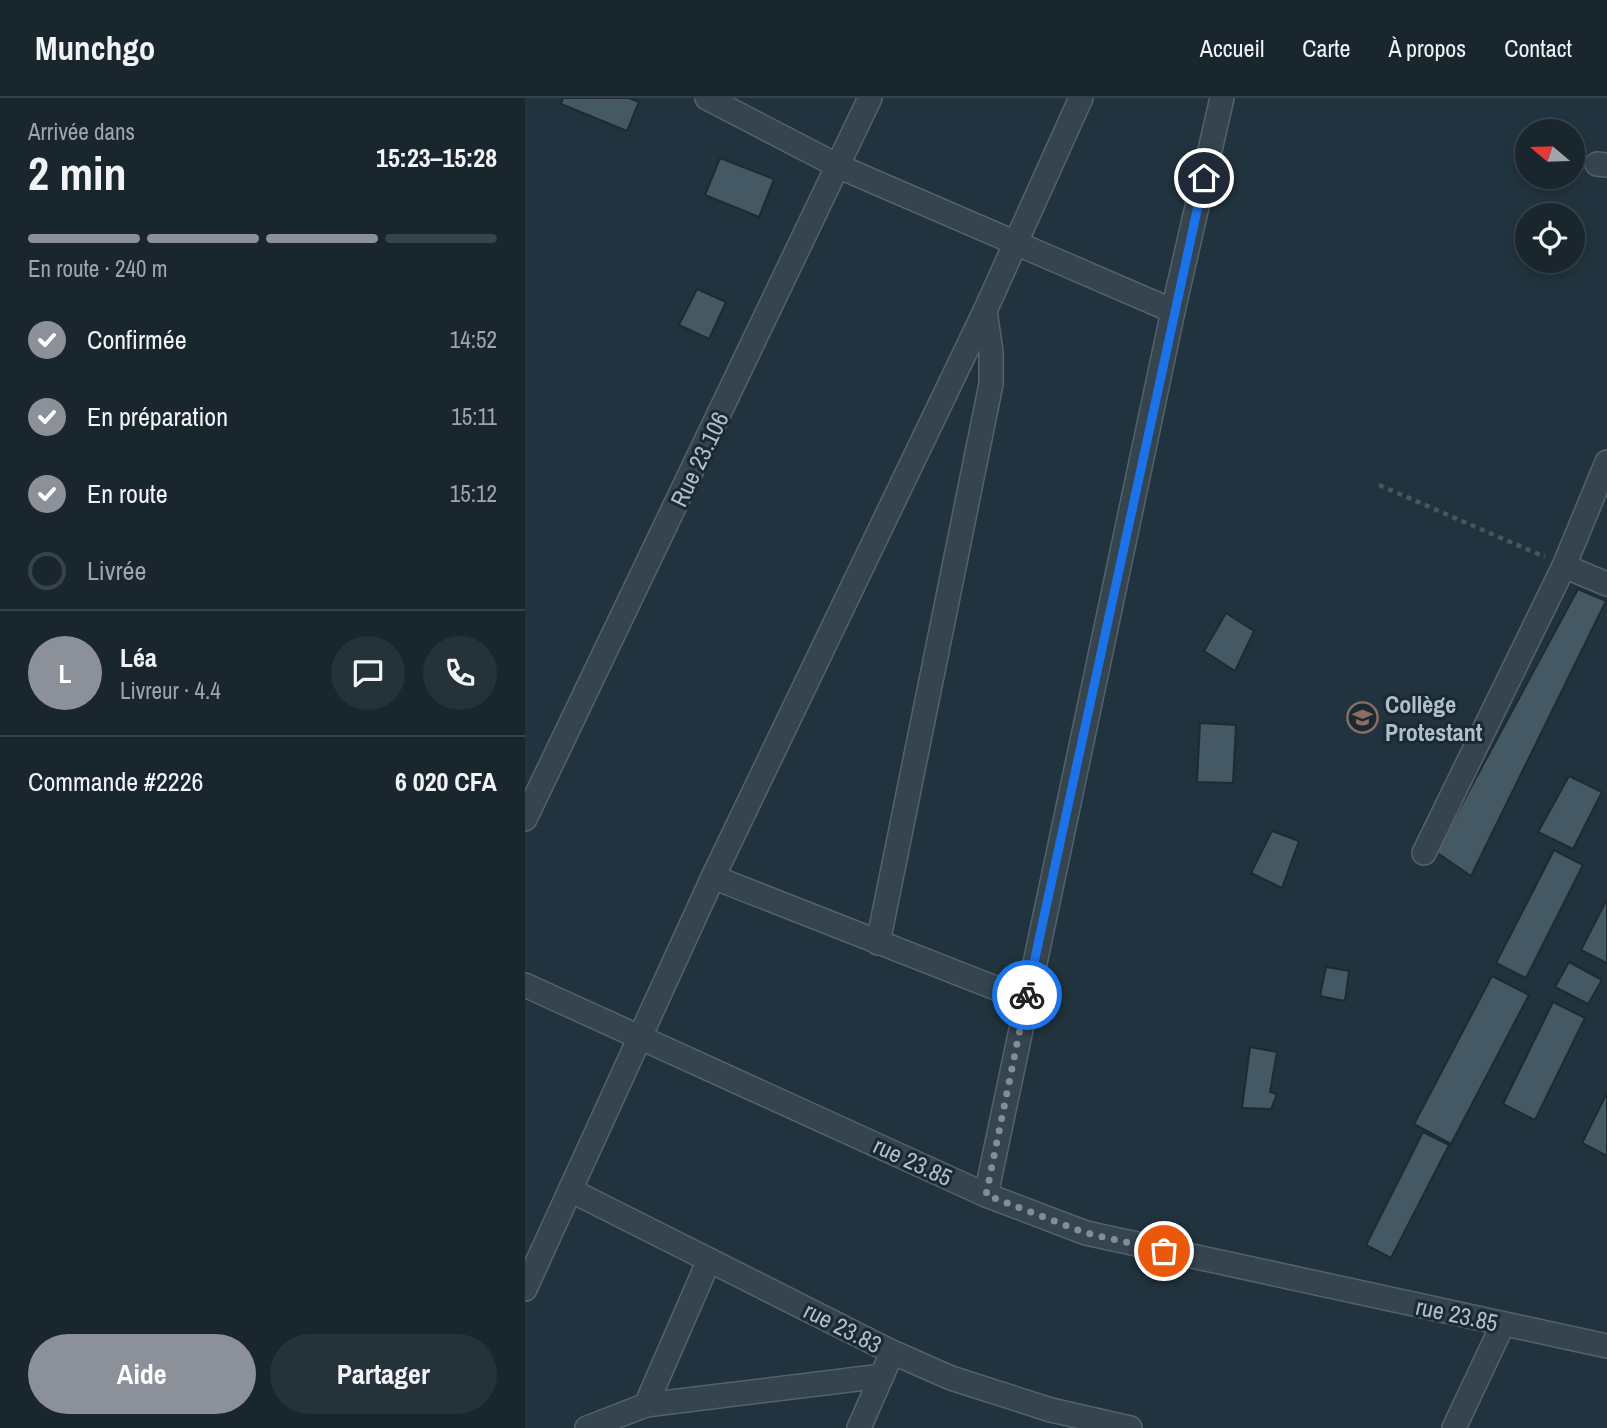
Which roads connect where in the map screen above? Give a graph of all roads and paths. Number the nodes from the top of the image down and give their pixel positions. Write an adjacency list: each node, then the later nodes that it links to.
1 (707, 98): 5 (street)
2 (870, 98): 5 (street, Rue 23.106)
3 (1081, 98): 6 (street)
4 (1222, 98): 7 (street)
5 (840, 167): 6 (street); 13 (street, Rue 23.106)
6 (1013, 244): 7 (street); 8 (street)
7 (1173, 311): 18 (street)
8 (985, 312): 15 (street); 16 (street)
9 (1607, 462): 11 (street)
10 (1379, 485): 11 (path)
11 (1564, 566): 12 (street); 14 (street)
12 (1607, 584)
13 (525, 818)
14 (1424, 853)
15 (713, 877): 16 (street); 19 (street)
16 (878, 943): 18 (street)
17 (525, 985): 19 (street, rue 23.85)
18 (1026, 1000): 21 (street)
19 (642, 1036): 20 (street); 21 (street, rue 23.85)
20 (570, 1190): 22 (street, rue 23.83); 23 (street)
21 (986, 1195): 24 (street, rue 23.85)
22 (709, 1260): 26 (street, rue 23.83); 28 (street)
23 (525, 1289)
24 (1503, 1324): 25 (street, rue 23.85); 33 (street)
25 (1607, 1346)
26 (892, 1352): 27 (street); 29 (street, rue 23.83)
27 (882, 1376): 28 (street); 31 (street)
28 (646, 1405): 30 (street)
29 (1047, 1419): 32 (street, rue 23.83)
30 (587, 1428)
31 (859, 1428)
32 (1129, 1428)
33 (1454, 1428)

